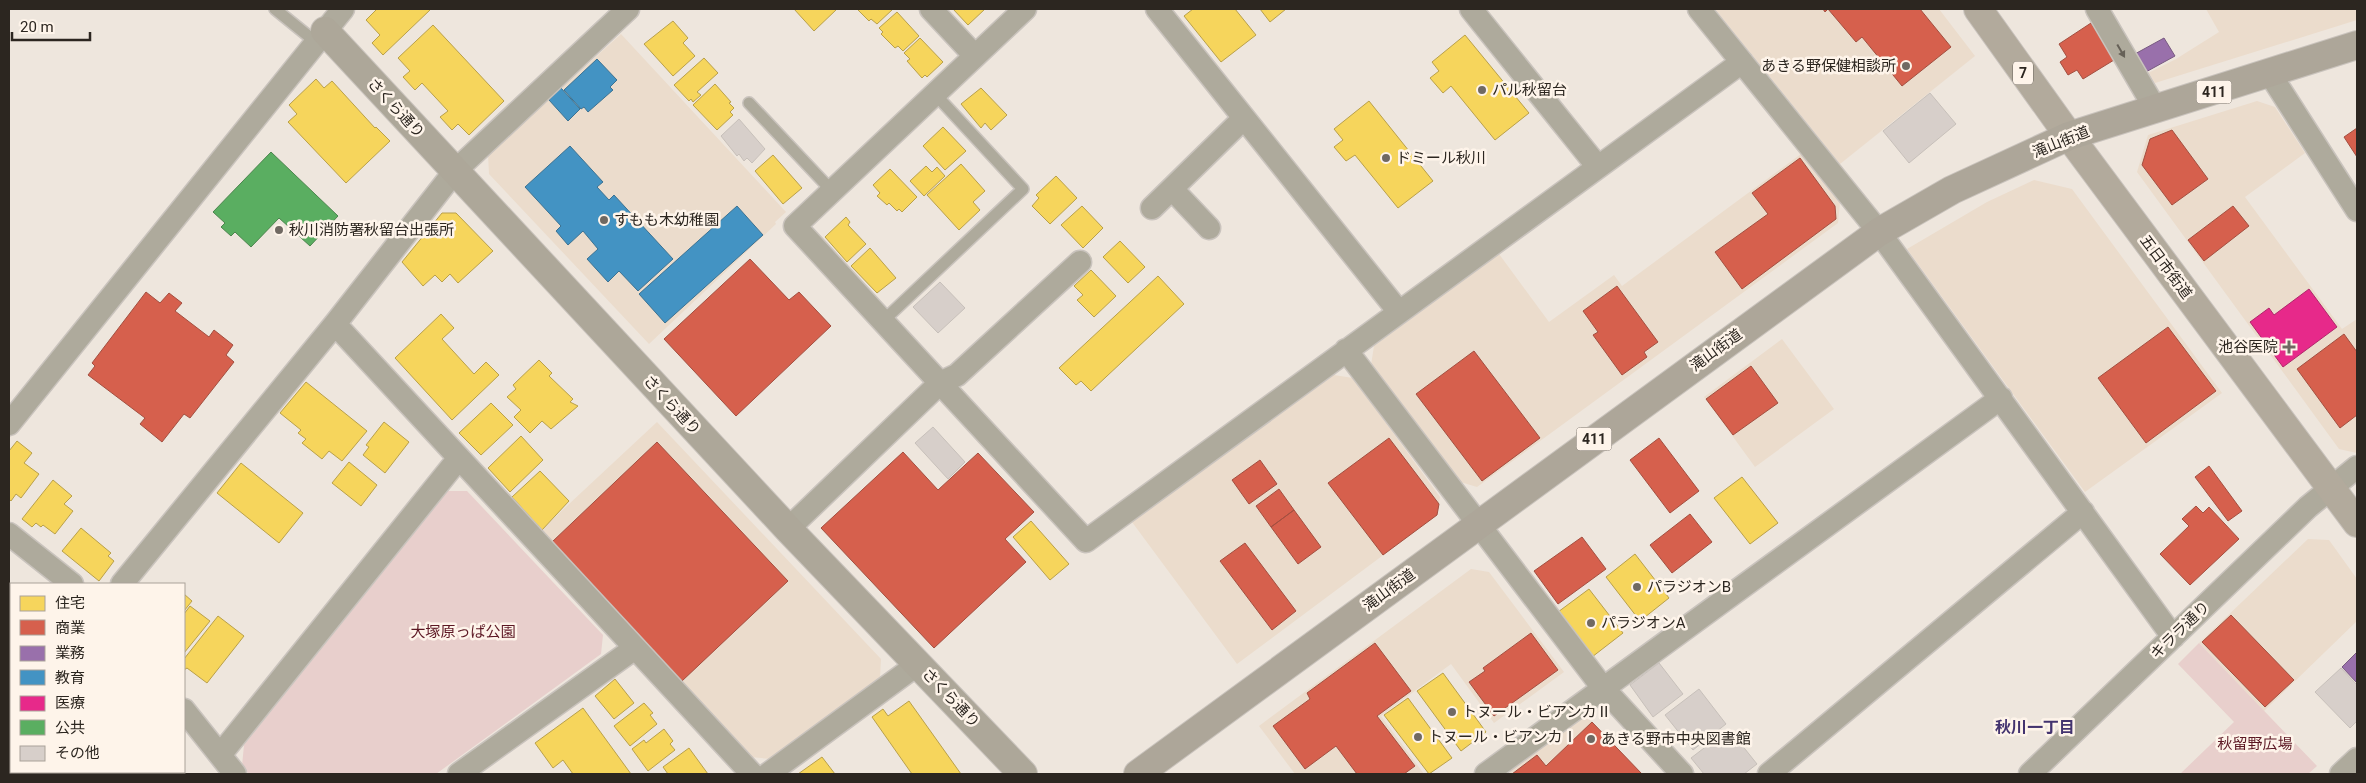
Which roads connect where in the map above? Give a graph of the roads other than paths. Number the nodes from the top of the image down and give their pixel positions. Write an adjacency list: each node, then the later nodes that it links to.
1 (275, 9): 11 (lane)
2 (343, 9): 11 (street)
3 (628, 9): 22 (street)
4 (931, 9): 13 (street)
5 (1025, 9): 13 (street)
6 (1157, 9): 19 (street)
7 (1471, 9): 21 (street)
8 (1699, 9): 14 (street)
9 (1978, 9): 20 (main road, 五日市街道 / 7)
10 (2097, 9): 18 (street, one-way to 18)
11 (321, 37): 22 (street, さくら通り); 36 (street)
12 (2357, 45): 15 (highway, 滝山街道 / 411)
13 (975, 56): 16 (street)
14 (1742, 62): 21 (street); 28 (street)
15 (2270, 74): 18 (highway, 滝山街道 / 411); 26 (street)
16 (935, 94): 24 (street); 31 (lane)
17 (749, 103): 24 (lane)
18 (2156, 110): 20 (highway, 滝山街道 / 411)
19 (1244, 118): 23 (street); 30 (street)
20 (2069, 136): 28 (highway, 滝山街道 / 411); 39 (main road, 五日市街道 / 7)
21 (1598, 167): 30 (street)
22 (455, 171): 32 (street); 43 (street, さくら通り)
23 (1172, 189): 25 (street); 27 (street)
24 (832, 191): 31 (street)
25 (1152, 208)
26 (2357, 210)
27 (1209, 228)
28 (1879, 232): 35 (street); 42 (highway, 滝山街道 / 411)
29 (1080, 262): 34 (street)
30 (1399, 312): 33 (street)
31 (883, 320): 34 (street)
32 (335, 324): 37 (street); 46 (street)
33 (1346, 350): 34 (street); 42 (street)
34 (940, 383): 43 (street)
35 (2001, 398): 40 (street); 50 (street)
36 (9, 424)
37 (459, 458): 48 (street); 52 (street)
38 (2357, 468): 39 (street, キララ通り)
39 (2330, 488): 41 (main road, 五日市街道 / 7); 47 (street, キララ通り)
40 (2083, 512): 47 (street); 62 (street)
41 (2357, 523)
42 (1478, 524): 50 (street); 59 (highway, 滝山街道 / 411)
43 (788, 529): 49 (street, さくら通り)
44 (9, 534): 45 (street)
45 (71, 583)
46 (123, 583)
47 (2173, 636): 63 (street, キララ通り)
48 (635, 648): 55 (street); 56 (street)
49 (918, 664): 57 (street); 58 (street, さくら通り)
50 (1603, 688): 60 (street); 61 (street)
51 (185, 711): 52 (street)
52 (220, 755): 54 (street)
53 (2357, 759): 64 (street)
54 (235, 774)
55 (459, 774)
56 (752, 774)
57 (768, 774)
58 (1023, 774)
59 (1138, 774)
60 (1486, 774)
61 (1682, 774)
62 (1769, 774)
63 (2030, 774)
64 (2341, 774)

